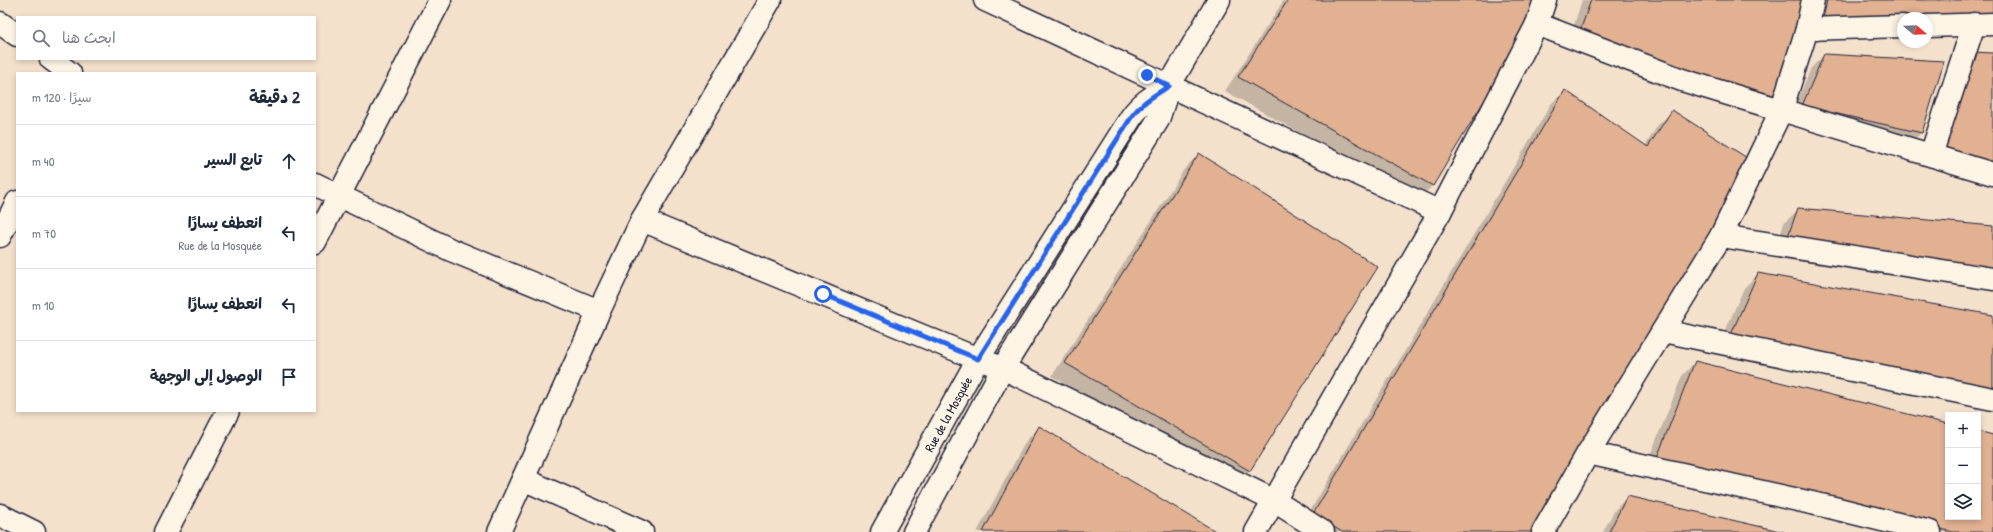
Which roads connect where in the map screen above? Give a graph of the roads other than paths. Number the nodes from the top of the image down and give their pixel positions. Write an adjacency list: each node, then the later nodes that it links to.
1 (440, 0): 21 (street)
2 (770, 0): 24 (street)
3 (985, 0): 16 (street)
4 (1219, 0): 16 (street)
5 (1546, 0): 8 (street)
6 (1814, 0): 12 (street)
7 (0, 23): 13 (street)
8 (1537, 24): 17 (street); 23 (street)
9 (1984, 24): 11 (street); 18 (street)
10 (1897, 26): 12 (street)
11 (1933, 26)
12 (1807, 29): 17 (street)
13 (16, 34)
14 (52, 60): 15 (street)
15 (69, 72)
16 (1169, 86): 23 (street); 31 (street, Rue de la Mosquée); 32 (street)
17 (1781, 111): 18 (street); 26 (street)
18 (1931, 156): 19 (street)
19 (1993, 174)
20 (316, 184): 21 (street)
21 (339, 195): 27 (street); 29 (street)
22 (16, 204): 25 (street)
23 (1440, 212): 37 (street)
24 (642, 220): 29 (street); 31 (street)
25 (0, 236)
26 (1721, 236): 28 (street); 30 (street)
27 (316, 240)
28 (1993, 280)
29 (599, 311): 36 (street)
30 (1663, 331): 33 (street); 35 (street)
31 (978, 359): 32 (street); 43 (street, Rue de la Mosquée)
32 (1003, 368): 37 (street); 44 (street)
33 (1993, 398)
34 (227, 412): 40 (street)
35 (1588, 453): 47 (street); 48 (street)
36 (523, 479): 41 (street); 42 (street)
37 (1273, 500): 45 (street); 46 (street)
38 (0, 515): 39 (street)
39 (34, 532)
40 (166, 532)
41 (499, 532)
42 (642, 532)
43 (882, 532)
44 (914, 532)
45 (1256, 532)
46 (1323, 532)
47 (1543, 532)
48 (1930, 532)

